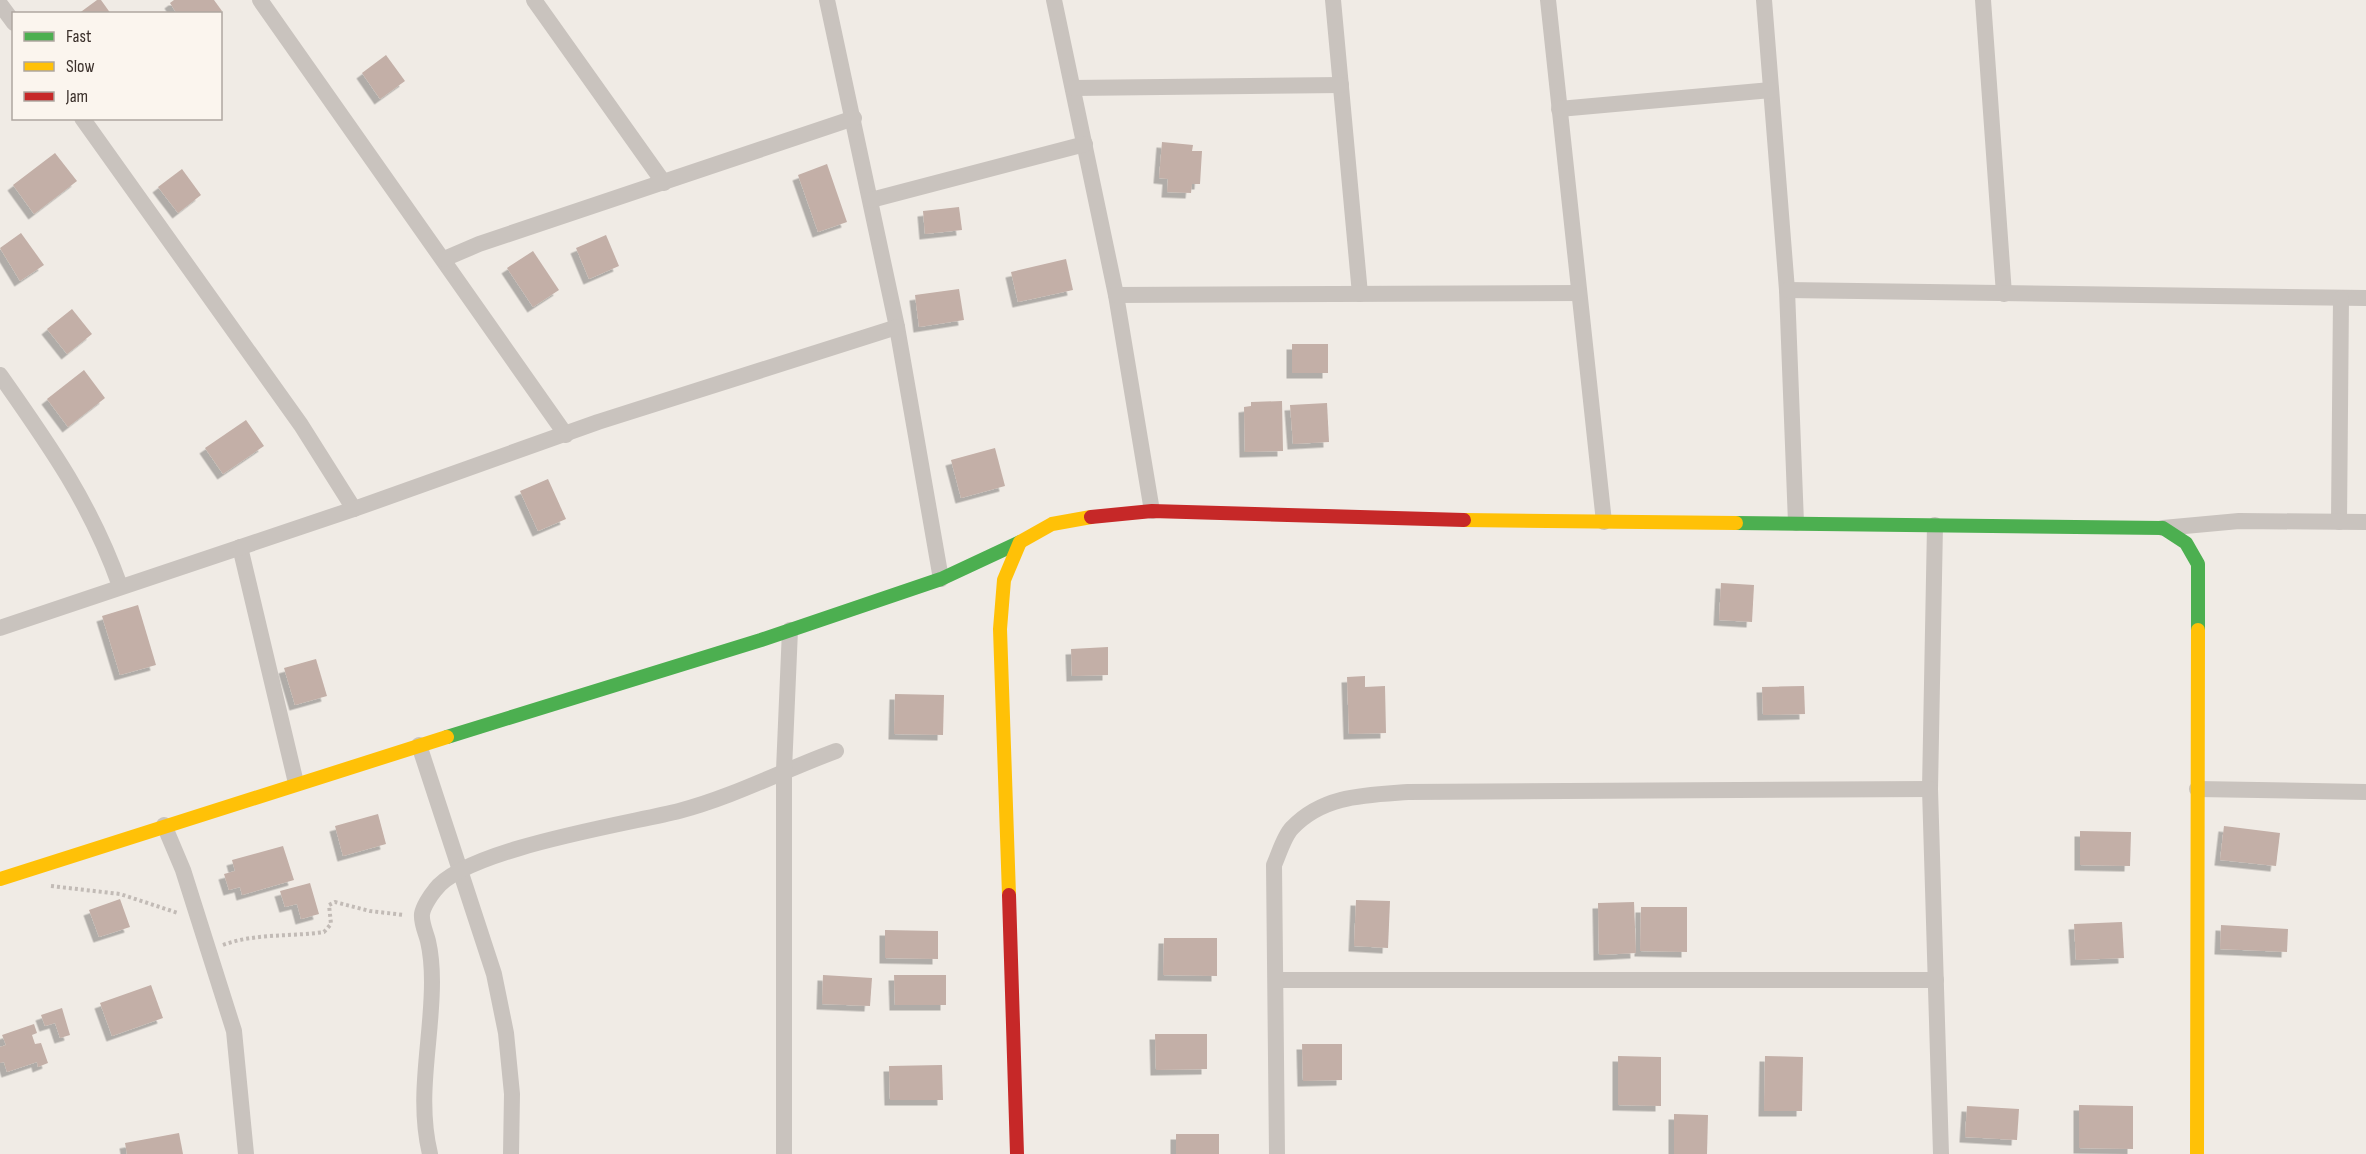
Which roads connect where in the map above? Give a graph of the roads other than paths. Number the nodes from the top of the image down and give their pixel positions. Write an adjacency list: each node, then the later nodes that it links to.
1 (260, 0): 20 (street)
2 (534, 0): 18 (street)
3 (827, 0): 15 (street)
4 (1054, 0): 12 (street)
5 (1334, 0): 11 (street)
6 (1548, 0): 14 (street)
7 (1764, 0): 13 (street)
8 (1983, 0): 24 (street)
9 (0, 4): 10 (street)
10 (12, 20)
11 (1341, 85): 12 (street); 23 (street)
12 (1073, 87): 17 (street)
13 (1771, 90): 14 (street); 21 (street)
14 (1559, 109): 22 (street)
15 (854, 118): 18 (street); 19 (street)
16 (83, 120): 31 (street)
17 (1085, 144): 19 (street); 25 (street)
18 (664, 183): 20 (street)
19 (871, 200): 28 (street)
20 (444, 259): 30 (street)
21 (1786, 290): 24 (street); 36 (street)
22 (1579, 293): 23 (street); 33 (street)
23 (1360, 294): 25 (street)
24 (2004, 294): 26 (street)
25 (1116, 295): 32 (street)
26 (2341, 298): 27 (street); 34 (street)
27 (2366, 298)
28 (897, 327): 30 (street); 41 (street)
29 (0, 375): 42 (street)
30 (566, 435): 31 (street)
31 (354, 509): 40 (street)
32 (1152, 511): 33 (street); 39 (street)
33 (1604, 522): 36 (street)
34 (2339, 522): 35 (street); 38 (street)
35 (2366, 522)
36 (1796, 524): 37 (street)
37 (1935, 525): 38 (street); 49 (street)
38 (2163, 528): 50 (street)
39 (1020, 542): 41 (street); 61 (street)
40 (240, 548): 42 (street); 48 (street)
41 (941, 579): 44 (street)
42 (120, 586): 43 (street)
43 (0, 628)
44 (790, 630): 45 (street); 47 (street)
45 (419, 745): 48 (street); 53 (street)
46 (836, 751): 47 (street)
47 (784, 770): 53 (street); 60 (street)
48 (296, 783): 52 (street)
49 (1930, 789): 55 (street); 56 (street)
50 (2197, 789): 51 (street); 64 (street)
51 (2366, 792)
52 (164, 825): 54 (street); 57 (street)
53 (459, 872): 58 (street); 59 (street)
54 (0, 879)
55 (1275, 980): 56 (street); 62 (street)
56 (1936, 980): 63 (street)
57 (246, 1154)
58 (430, 1154)
59 (511, 1154)
60 (784, 1154)
61 (1017, 1154)
62 (1278, 1154)
63 (1941, 1154)
64 (2197, 1154)

